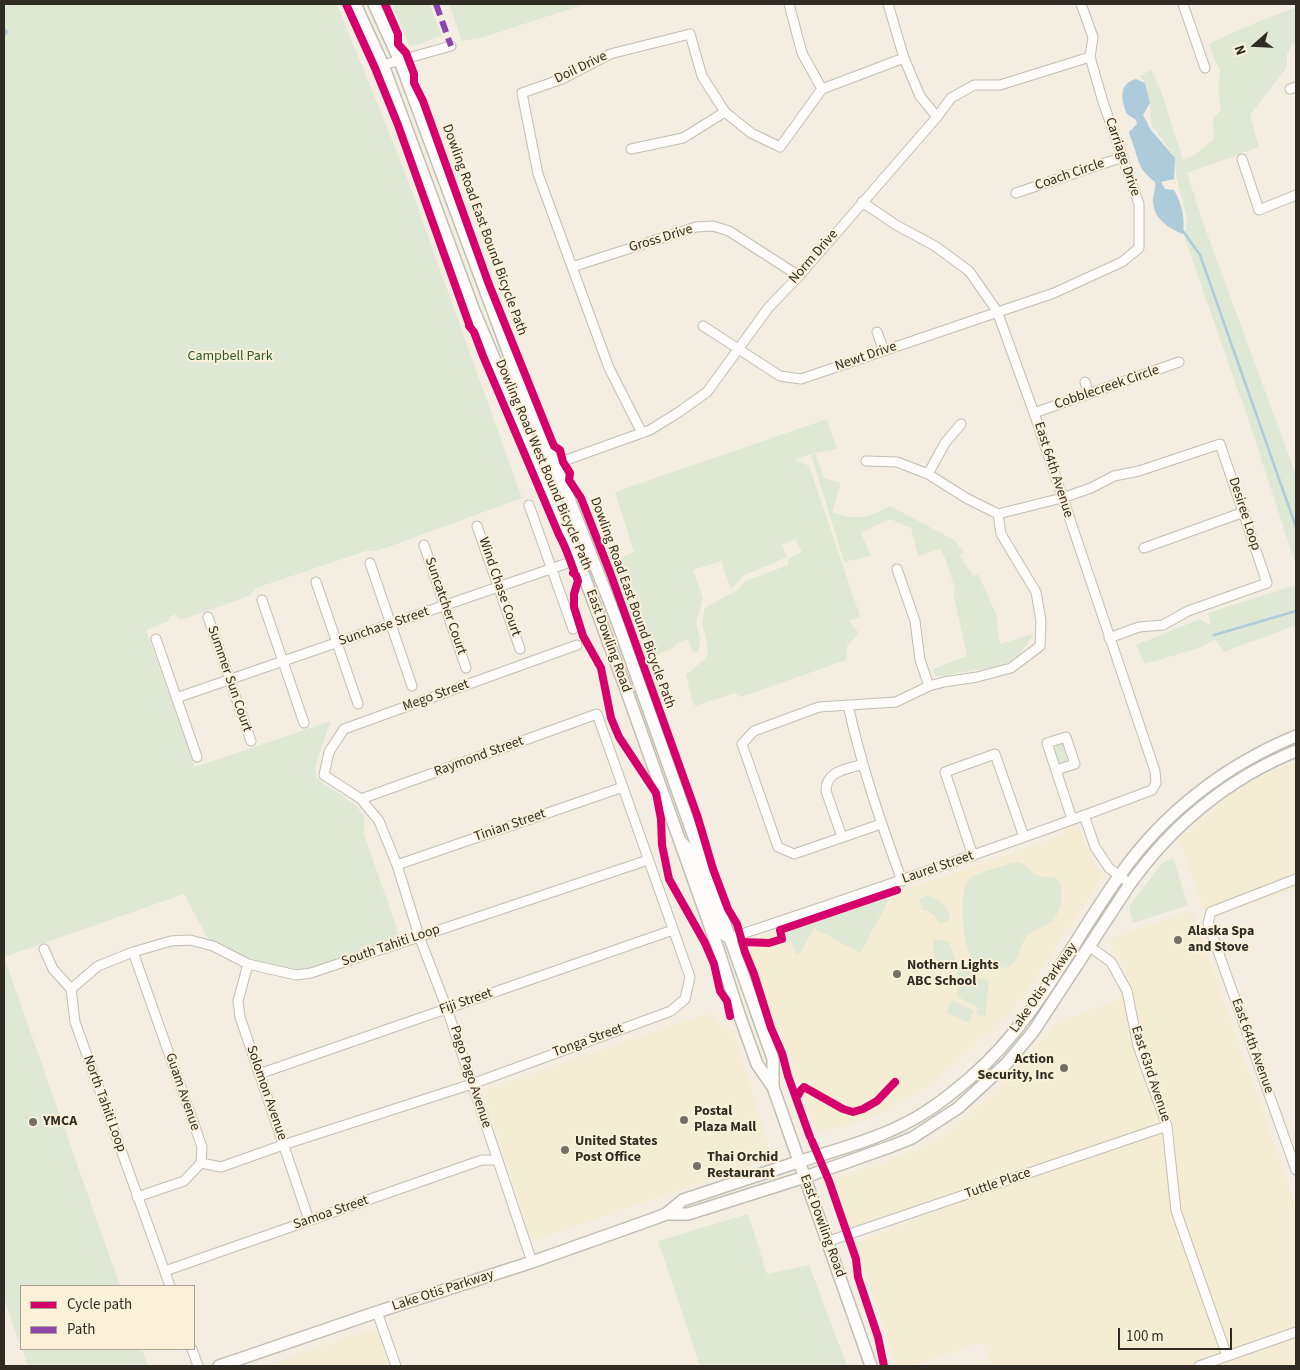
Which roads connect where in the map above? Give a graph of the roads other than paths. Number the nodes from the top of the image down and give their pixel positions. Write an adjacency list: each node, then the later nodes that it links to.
1 (355, 4): 11 (main road, East Dowling Road)
2 (374, 4): 10 (main road, East Dowling Road)
3 (789, 4): 13 (street)
4 (888, 4): 9 (street)
5 (1081, 4): 8 (street, Carriage Drive)
6 (1183, 4): 12 (street)
7 (451, 46): 10 (street)
8 (1090, 57): 15 (street, Norm Drive); 17 (street, Carriage Drive)
9 (904, 58): 13 (street); 15 (street)
10 (400, 61): 11 (street); 36 (main road, East Dowling Road)
11 (383, 65): 37 (main road, East Dowling Road)
12 (1205, 68)
13 (822, 89): 14 (street, Doil Drive)
14 (724, 112): 16 (street); 22 (street, Doil Drive)
15 (937, 117): 21 (street, Norm Drive)
16 (631, 149)
17 (1123, 157): 19 (street, Coach Circle); 24 (street, Carriage Drive)
18 (1242, 159): 20 (street)
19 (1016, 193)
20 (1296, 195)
21 (862, 202): 23 (street, Norm Drive); 24 (street, East 64th Avenue)
22 (572, 267): 23 (street, Gross Drive); 34 (street, Doil Drive)
23 (799, 276): 27 (street, Norm Drive)
24 (997, 311): 28 (street, Newt Drive); 32 (street, East 64th Avenue)
25 (703, 326): 27 (street, Newt Drive)
26 (877, 332): 28 (street)
27 (738, 350): 28 (street, Newt Drive); 34 (street, Norm Drive)
28 (884, 351)
29 (1179, 362): 31 (street, Cobblecreek Circle)
30 (1085, 382): 31 (street)
31 (1088, 394): 32 (street, Cobblecreek Circle)
32 (1034, 413): 39 (street, East 64th Avenue)
33 (961, 424): 38 (street)
34 (642, 433): 36 (street, Norm Drive)
35 (866, 462): 38 (street)
36 (555, 464): 37 (street, Norm Drive); 46 (main road, East Dowling Road)
37 (542, 469): 47 (main road, East Dowling Road)
38 (928, 474): 42 (street)
39 (1062, 498): 41 (street, Desiree Loop); 42 (street); 58 (street, East 64th Avenue)
40 (530, 505): 49 (street)
41 (1244, 512): 45 (street); 58 (street, Desiree Loop)
42 (998, 514): 62 (street)
43 (478, 526): 52 (street, Wind Chase Court)
44 (424, 545): 54 (street, Suncatcher Court)
45 (1144, 548)
46 (591, 555): 47 (street, Sunchase Street); 103 (main road, East Dowling Road)
47 (578, 560): 49 (street, Sunchase Street); 90 (main road, East Dowling Road)
48 (370, 563): 56 (street)
49 (552, 569): 52 (street, Sunchase Street); 57 (street)
50 (897, 570): 69 (street)
51 (316, 582): 60 (street)
52 (499, 586): 54 (street, Sunchase Street); 63 (street, Wind Chase Court)
53 (262, 600): 65 (street)
54 (445, 606): 56 (street, Sunchase Street); 66 (street, Suncatcher Court)
55 (208, 617): 67 (street, Summer Sun Court)
56 (391, 624): 60 (street, Sunchase Street); 68 (street)
57 (573, 629)
58 (1109, 638): 85 (street, East 64th Avenue)
59 (156, 639): 70 (street)
60 (337, 643): 65 (street, Sunchase Street); 71 (street)
61 (577, 645): 83 (street, Mego Street)
62 (1040, 646): 64 (street); 69 (street)
63 (520, 649)
64 (1049, 650)
65 (283, 661): 67 (street, Sunchase Street); 74 (street)
66 (466, 668)
67 (229, 680): 70 (street, Sunchase Street); 77 (street, Summer Sun Court)
68 (412, 686)
69 (929, 686): 72 (street)
70 (176, 698): 79 (street)
71 (358, 704)
72 (848, 705): 81 (street); 91 (street)
73 (597, 714): 84 (street, Tonga Street); 86 (street, Raymond Street)
74 (304, 723)
75 (1296, 736): 96 (main road, Lake Otis Parkway)
76 (1296, 740): 80 (main road)
77 (251, 741)
78 (1296, 751): 80 (main road, Lake Otis Parkway)
79 (197, 756)
80 (1272, 761): 99 (main road, Lake Otis Parkway)
81 (863, 764): 89 (street); 91 (street)
82 (1056, 770): 88 (street)
83 (324, 776): 86 (street, Pago Pago Avenue)
84 (623, 787): 94 (street, Tonga Street); 95 (street, Tinian Street)
85 (1145, 793): 87 (street, Laurel Street)
86 (361, 799): 95 (street, Pago Pago Avenue)
87 (1084, 815): 88 (street, Laurel Street); 96 (street)
88 (1072, 819): 92 (street, Laurel Street)
89 (881, 824): 91 (street); 98 (street)
90 (678, 836): 103 (street); 112 (main road, East Dowling Road)
91 (842, 837)
92 (1024, 837): 93 (street, Laurel Street); 93 (street)
93 (973, 856): 98 (street, Laurel Street)
94 (648, 860): 101 (street, Tonga Street); 102 (street, South Tahiti Loop)
95 (397, 865): 102 (street, Pago Pago Avenue)
96 (1119, 876): 99 (street); 100 (main road, Lake Otis Parkway)
97 (1296, 879): 118 (street, East 64th Avenue)
98 (902, 881): 103 (street, Laurel Street)
99 (1130, 884): 104 (main road, Lake Otis Parkway)
100 (1096, 912): 104 (main road); 116 (main road, Lake Otis Parkway)
101 (673, 930): 109 (street, Fiji Street); 111 (street, Tonga Street)
102 (419, 936): 107 (street, South Tahiti Loop); 109 (street, Pago Pago Avenue)
103 (730, 938): 112 (main road, East Dowling Road)
104 (1090, 947): 113 (street, East 63rd Avenue); 119 (main road, Lake Otis Parkway)
105 (44, 949): 108 (street)
106 (132, 952): 107 (street, South Tahiti Loop); 108 (street); 117 (street, Guam Avenue)
107 (248, 964): 110 (street, Solomon Avenue)
108 (71, 989): 120 (street, North Tahiti Loop)
109 (447, 1009): 110 (street, Fiji Street); 111 (street, Pago Pago Avenue)
110 (259, 1074): 114 (street, Solomon Avenue)
111 (472, 1084): 114 (street, Tonga Street); 115 (street, Pago Pago Avenue)
112 (773, 1086): 116 (main road, East Dowling Road)
113 (1167, 1126): 123 (street, Tuttle Place); 130 (street, East 63rd Avenue)
114 (283, 1145): 117 (street, Tonga Street); 122 (street, Solomon Avenue)
115 (498, 1160): 122 (street, Samoa Street); 124 (street, Pago Pago Avenue)
116 (799, 1162): 119 (main road, East Dowling Road); 121 (main road, Lake Otis Parkway)
117 (201, 1163): 120 (street)
118 (1296, 1168)
119 (805, 1177): 121 (main road, Lake Otis Parkway); 123 (main road, East Dowling Road)
120 (137, 1196): 125 (street, North Tahiti Loop)
121 (666, 1214): 124 (main road, Lake Otis Parkway)
122 (309, 1220): 125 (street, Samoa Street)
123 (828, 1241): 134 (main road, East Dowling Road)
124 (532, 1262): 127 (main road, Lake Otis Parkway)
125 (164, 1271): 126 (street, North Tahiti Loop)
126 (170, 1285)
127 (377, 1312): 132 (main road, Lake Otis Parkway); 133 (street)
128 (1296, 1332): 130 (street)
129 (192, 1350): 131 (street)
130 (1227, 1356): 135 (street)
131 (198, 1366)
132 (219, 1366)
133 (396, 1366)
134 (871, 1366)
135 (1199, 1366)

